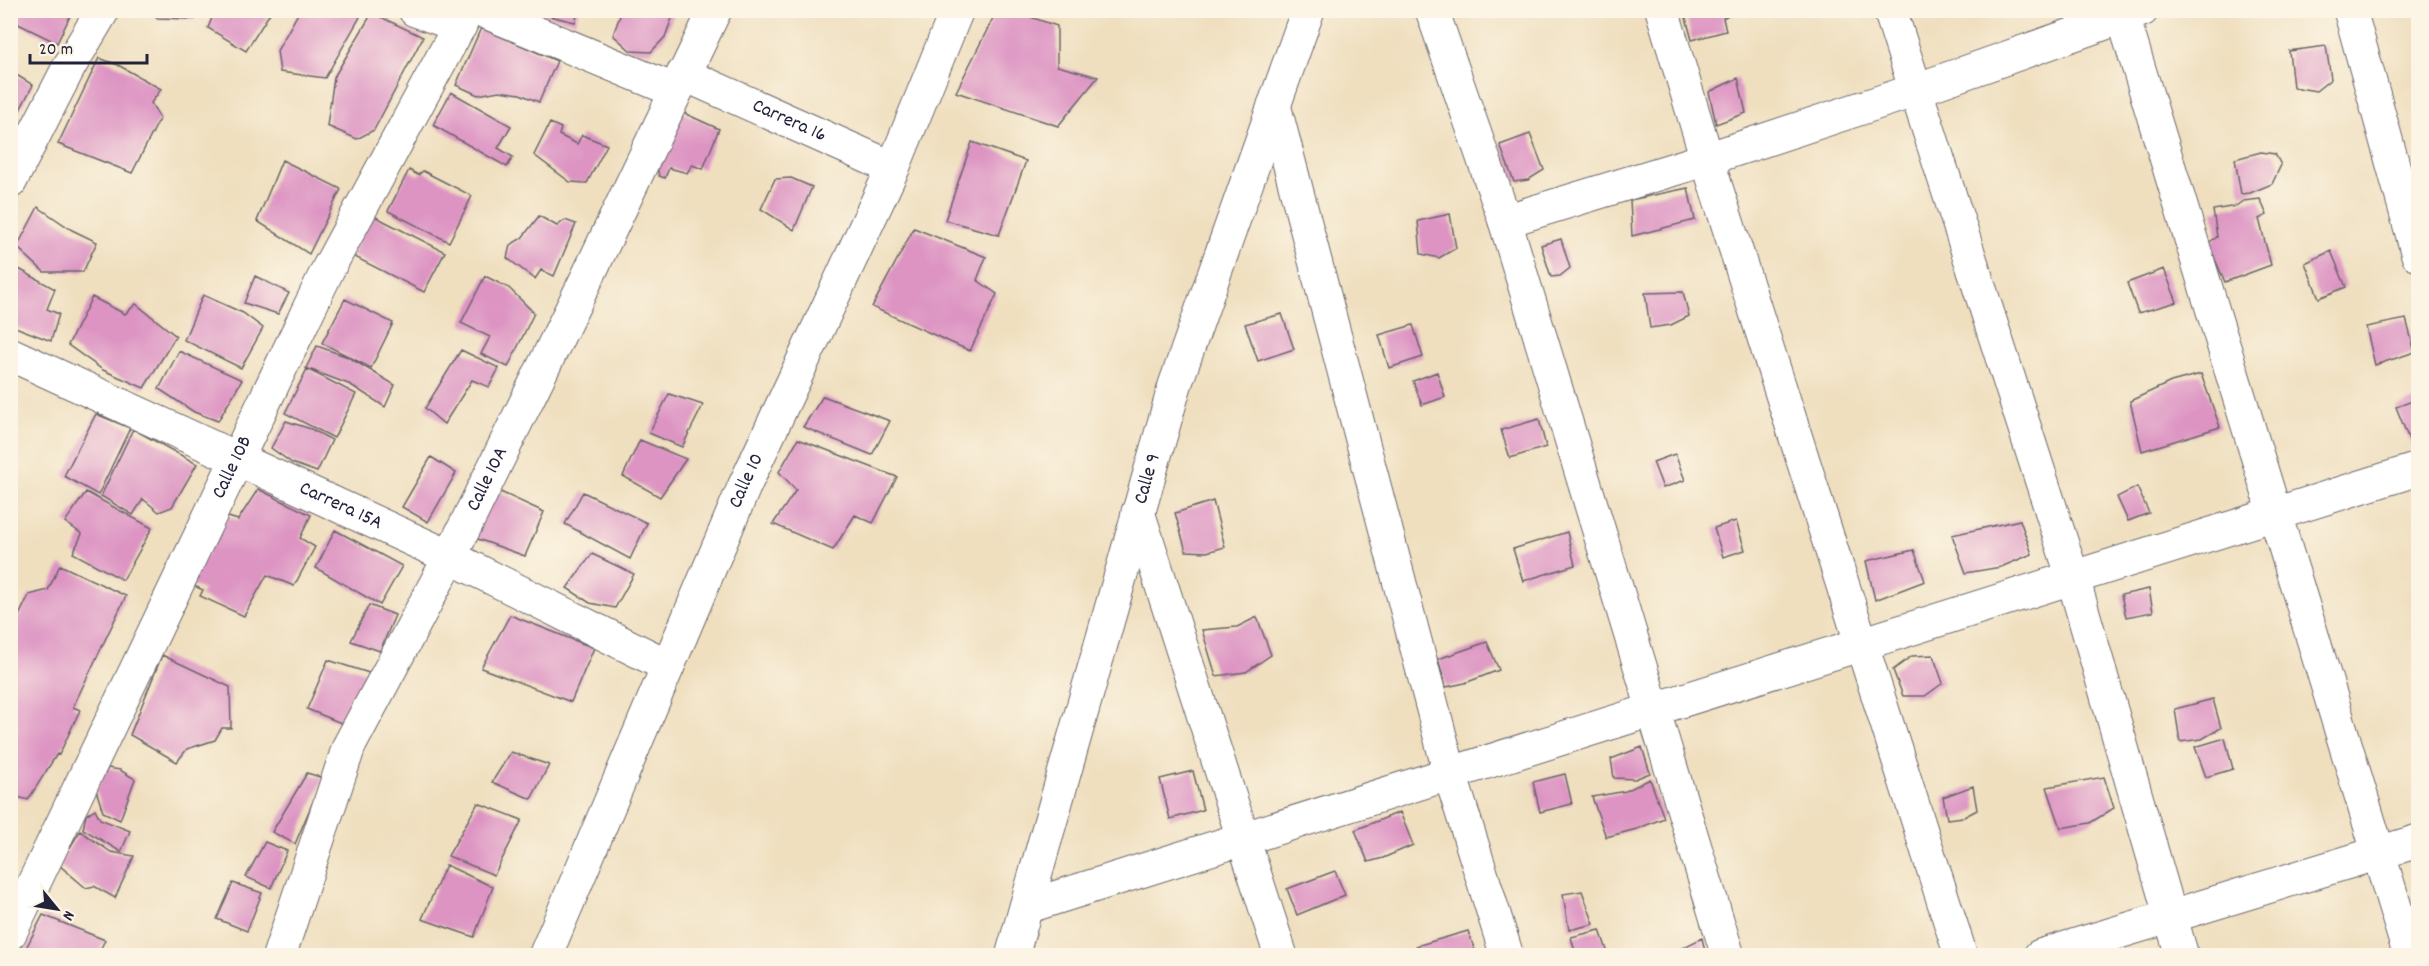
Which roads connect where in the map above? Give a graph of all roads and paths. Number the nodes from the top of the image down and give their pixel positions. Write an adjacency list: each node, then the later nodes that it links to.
1 (103, 10): 17 (street)
2 (415, 10): 11 (street, Carrera 16)
3 (715, 10): 12 (street, Calle 10A)
4 (957, 10): 16 (street, Calle 10)
5 (1308, 10): 14 (street, Calle 9)
6 (1432, 10): 18 (street)
7 (1662, 10): 15 (street)
8 (1890, 10): 13 (street)
9 (2350, 10): 19 (street)
10 (2128, 12): 13 (street); 24 (street)
11 (470, 16): 12 (street, Carrera 16); 21 (street, Calle 10B)
12 (680, 83): 16 (street, Carrera 16); 25 (street, Calle 10A)
13 (1916, 90): 15 (street); 26 (street)
14 (1274, 105): 23 (street, Calle 9); 30 (street)
15 (1707, 159): 18 (street); 27 (street)
16 (893, 168): 28 (street, Calle 10)
17 (10, 182)
18 (1505, 221): 29 (street)
19 (2418, 255)
20 (10, 354): 21 (street, Carrera 15A)
21 (237, 458): 25 (street, Carrera 15A); 36 (street, Calle 10B)
22 (2418, 469): 24 (street)
23 (1138, 512): 31 (street); 34 (street, Calle 9)
24 (2274, 514): 26 (street); 33 (street)
25 (450, 557): 28 (street, Carrera 15A); 37 (street, Calle 10A)
26 (2073, 578): 27 (street); 35 (street)
27 (1862, 644): 29 (street); 43 (street)
28 (668, 666): 38 (street, Calle 10)
29 (1654, 709): 30 (street); 42 (street)
30 (1450, 774): 31 (street); 41 (street)
31 (1243, 839): 34 (street); 40 (street)
32 (2418, 841): 33 (street)
33 (2380, 853): 35 (street); 46 (street)
34 (1026, 907): 39 (street, Calle 9)
35 (2171, 916): 44 (street); 45 (street)
36 (10, 933)
37 (279, 956)
38 (545, 956)
39 (1012, 956)
40 (1281, 956)
41 (1507, 956)
42 (1728, 956)
43 (1961, 956)
44 (2040, 956)
45 (2182, 956)
46 (2410, 956)

